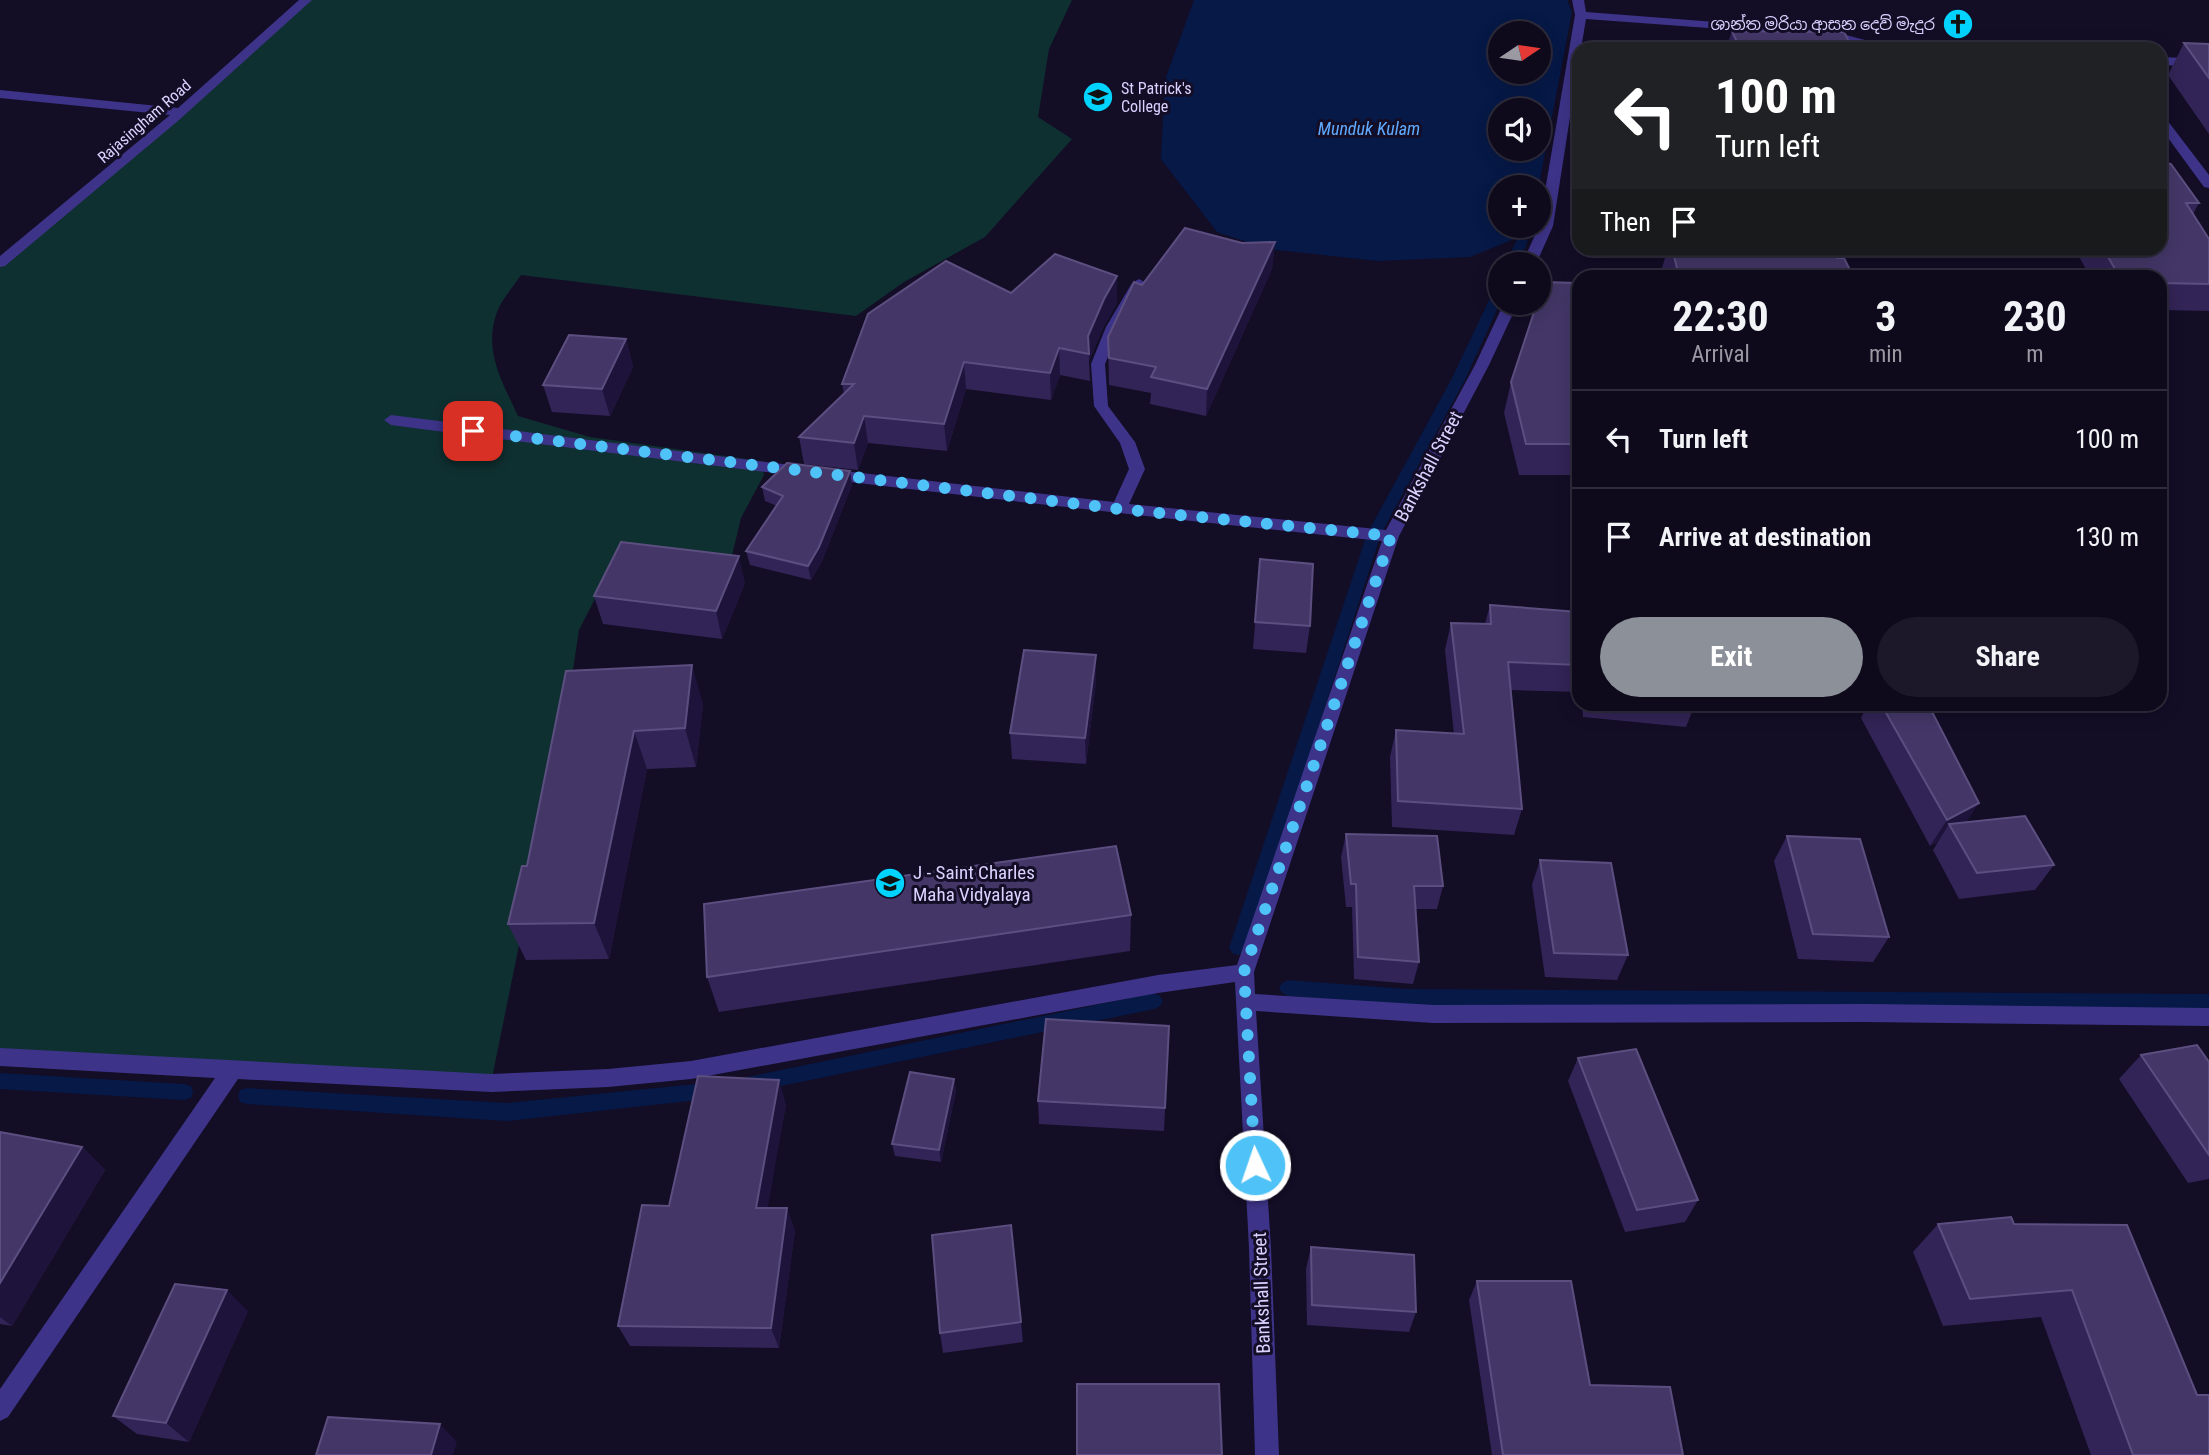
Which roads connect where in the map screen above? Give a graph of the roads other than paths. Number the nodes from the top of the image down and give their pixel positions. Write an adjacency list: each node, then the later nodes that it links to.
1 (306, 0): 10 (street, Rajasingham Road)
2 (1578, 0): 3 (street)
3 (1581, 15): 4 (street); 5 (street)
4 (1577, 42)
5 (1862, 42)
6 (2167, 61): 7 (street)
7 (2209, 63)
8 (1572, 69): 13 (street)
9 (0, 94): 10 (street)
10 (180, 112): 14 (street, Rajasingham Road)
11 (2167, 128): 12 (street)
12 (2209, 184)
13 (1534, 252)
14 (0, 263)
15 (1139, 283): 18 (street)
16 (1505, 315): 19 (street, Bankshall Street)
17 (391, 420): 18 (street)
18 (1119, 509): 19 (street)
19 (1391, 536): 20 (street, Bankshall Street)
20 (1244, 972): 21 (street, Bankshall Street); 24 (street)
21 (1247, 1002): 22 (street); 26 (street, Bankshall Street)
22 (2209, 1017)
23 (0, 1057): 24 (street)
24 (233, 1069): 25 (street)
25 (0, 1409)
26 (1267, 1455)

